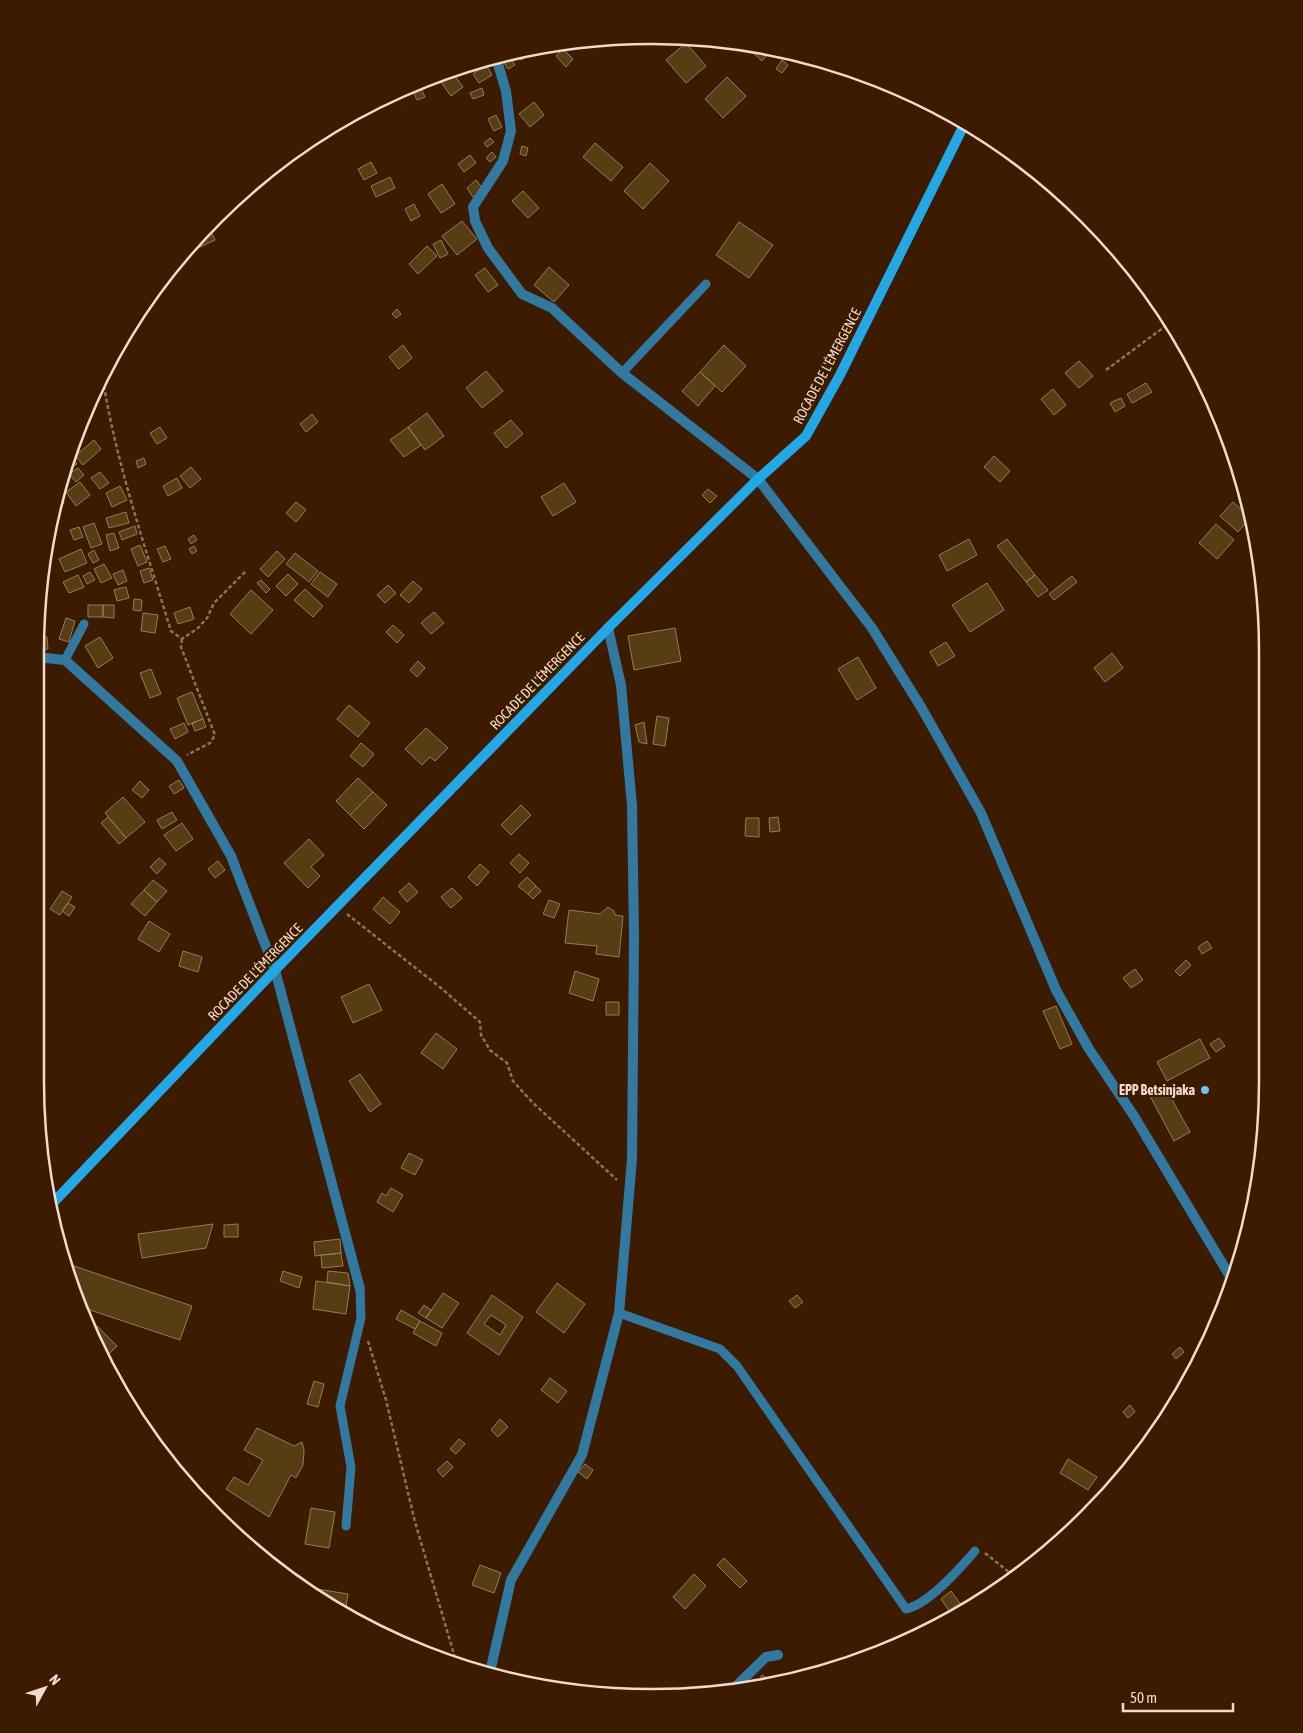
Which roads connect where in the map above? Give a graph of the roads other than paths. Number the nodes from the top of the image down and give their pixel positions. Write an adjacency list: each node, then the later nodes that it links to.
1 (497, 63): 4 (street)
2 (962, 129): 5 (street, ROCADE DE L'ÉMERGENCE)
3 (706, 284): 4 (lane)
4 (622, 373): 5 (street)
5 (758, 479): 7 (street, ROCADE DE L'ÉMERGENCE); 12 (street)
6 (84, 624): 9 (lane)
7 (608, 628): 10 (street, ROCADE DE L'ÉMERGENCE); 14 (street)
8 (44, 658): 9 (street)
9 (65, 660): 10 (street)
10 (275, 970): 11 (street, ROCADE DE L'ÉMERGENCE); 13 (street)
11 (55, 1201)
12 (1228, 1273)
13 (360, 1289): 15 (lane)
14 (619, 1313): 16 (lane); 18 (street)
15 (346, 1526)
16 (975, 1551)
17 (778, 1655): 19 (street)
18 (491, 1668)
19 (739, 1683)

